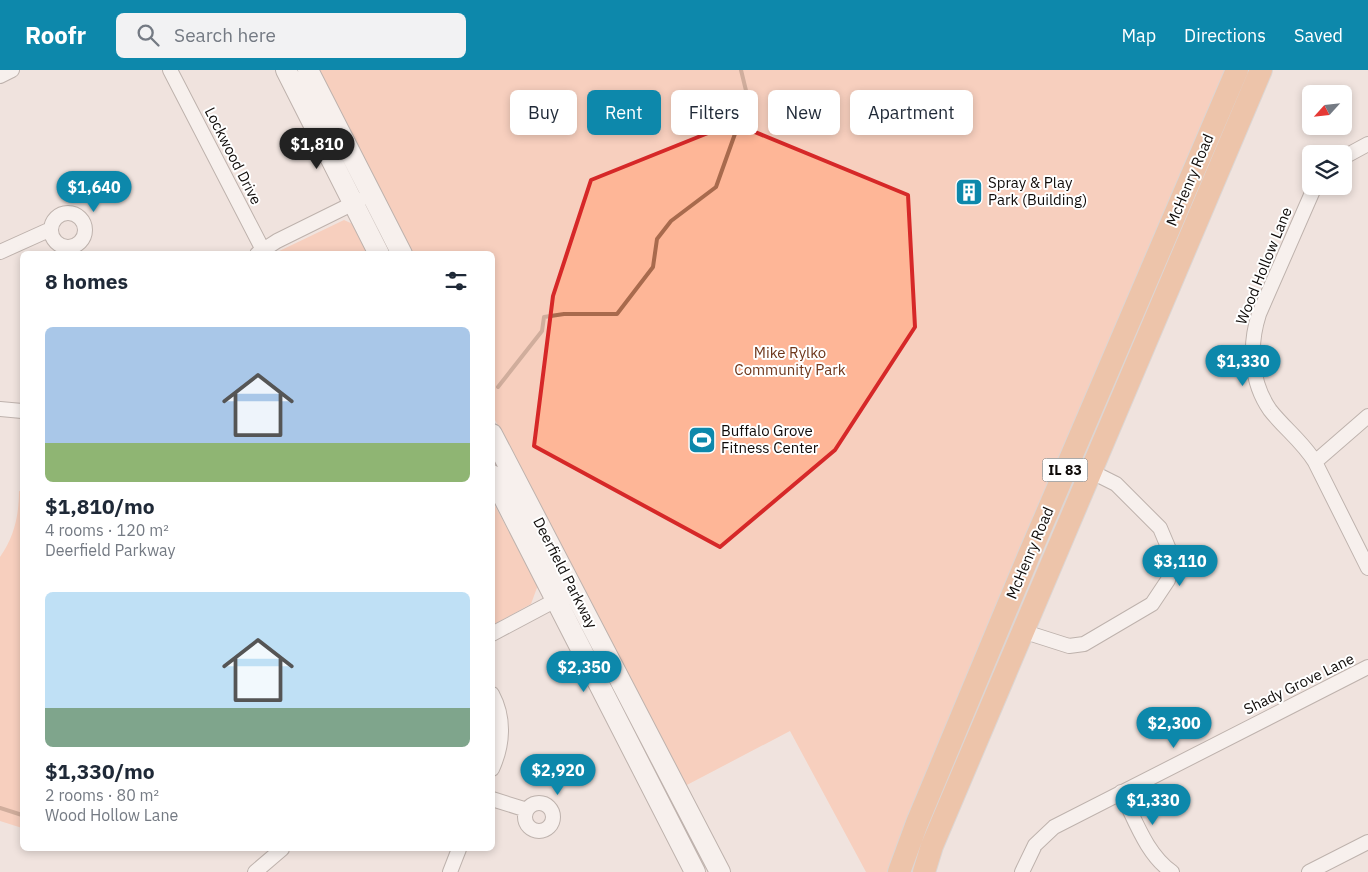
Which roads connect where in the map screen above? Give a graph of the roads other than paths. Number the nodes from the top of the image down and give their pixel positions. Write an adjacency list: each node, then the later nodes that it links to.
1 (12, 70): 7 (street)
2 (170, 70): 14 (street, Lockwood Drive)
3 (286, 70): 12 (main road)
4 (308, 70): 10 (main road)
5 (1237, 70): 23 (main road, McHenry Road / IL 83)
6 (1262, 70): 25 (main road, McHenry Road / IL 83)
7 (0, 76)
8 (1368, 144): 9 (street)
9 (1352, 153)
10 (371, 194): 12 (street); 17 (main road)
11 (1311, 195): 24 (street, Wood Hollow Lane)
12 (354, 204): 15 (street); 16 (main road)
13 (51, 229): 18 (street)
14 (260, 251)
15 (262, 251)
16 (378, 251)
17 (400, 251)
18 (0, 252)
19 (0, 409): 20 (street)
20 (20, 411)
21 (1368, 416): 24 (street)
22 (495, 440): 43 (main road, Deerfield Parkway)
23 (1069, 461): 25 (street); 44 (main road, McHenry Road / IL 83)
24 (1315, 462): 27 (street, Wood Hollow Lane)
25 (1090, 471): 29 (main road, McHenry Road / IL 83); 29 (street)
26 (495, 481): 28 (main road, Deerfield Parkway)
27 (1368, 568)
28 (556, 600): 30 (street); 42 (main road, Deerfield Parkway)
29 (1022, 631): 45 (main road, McHenry Road / IL 83)
30 (495, 632)
31 (1368, 667): 34 (street, Shady Grove Lane)
32 (495, 703): 33 (street)
33 (495, 759)
34 (1121, 792): 46 (street, Shady Grove Lane); 47 (street)
35 (495, 800): 36 (street)
36 (527, 810)
37 (1368, 842): 48 (street)
38 (280, 851): 40 (street)
39 (458, 851): 41 (street)
40 (255, 872)
41 (450, 872)
42 (695, 872)
43 (720, 872)
44 (899, 872)
45 (924, 872)
46 (1022, 872)
47 (1172, 872)
48 (1310, 872)

